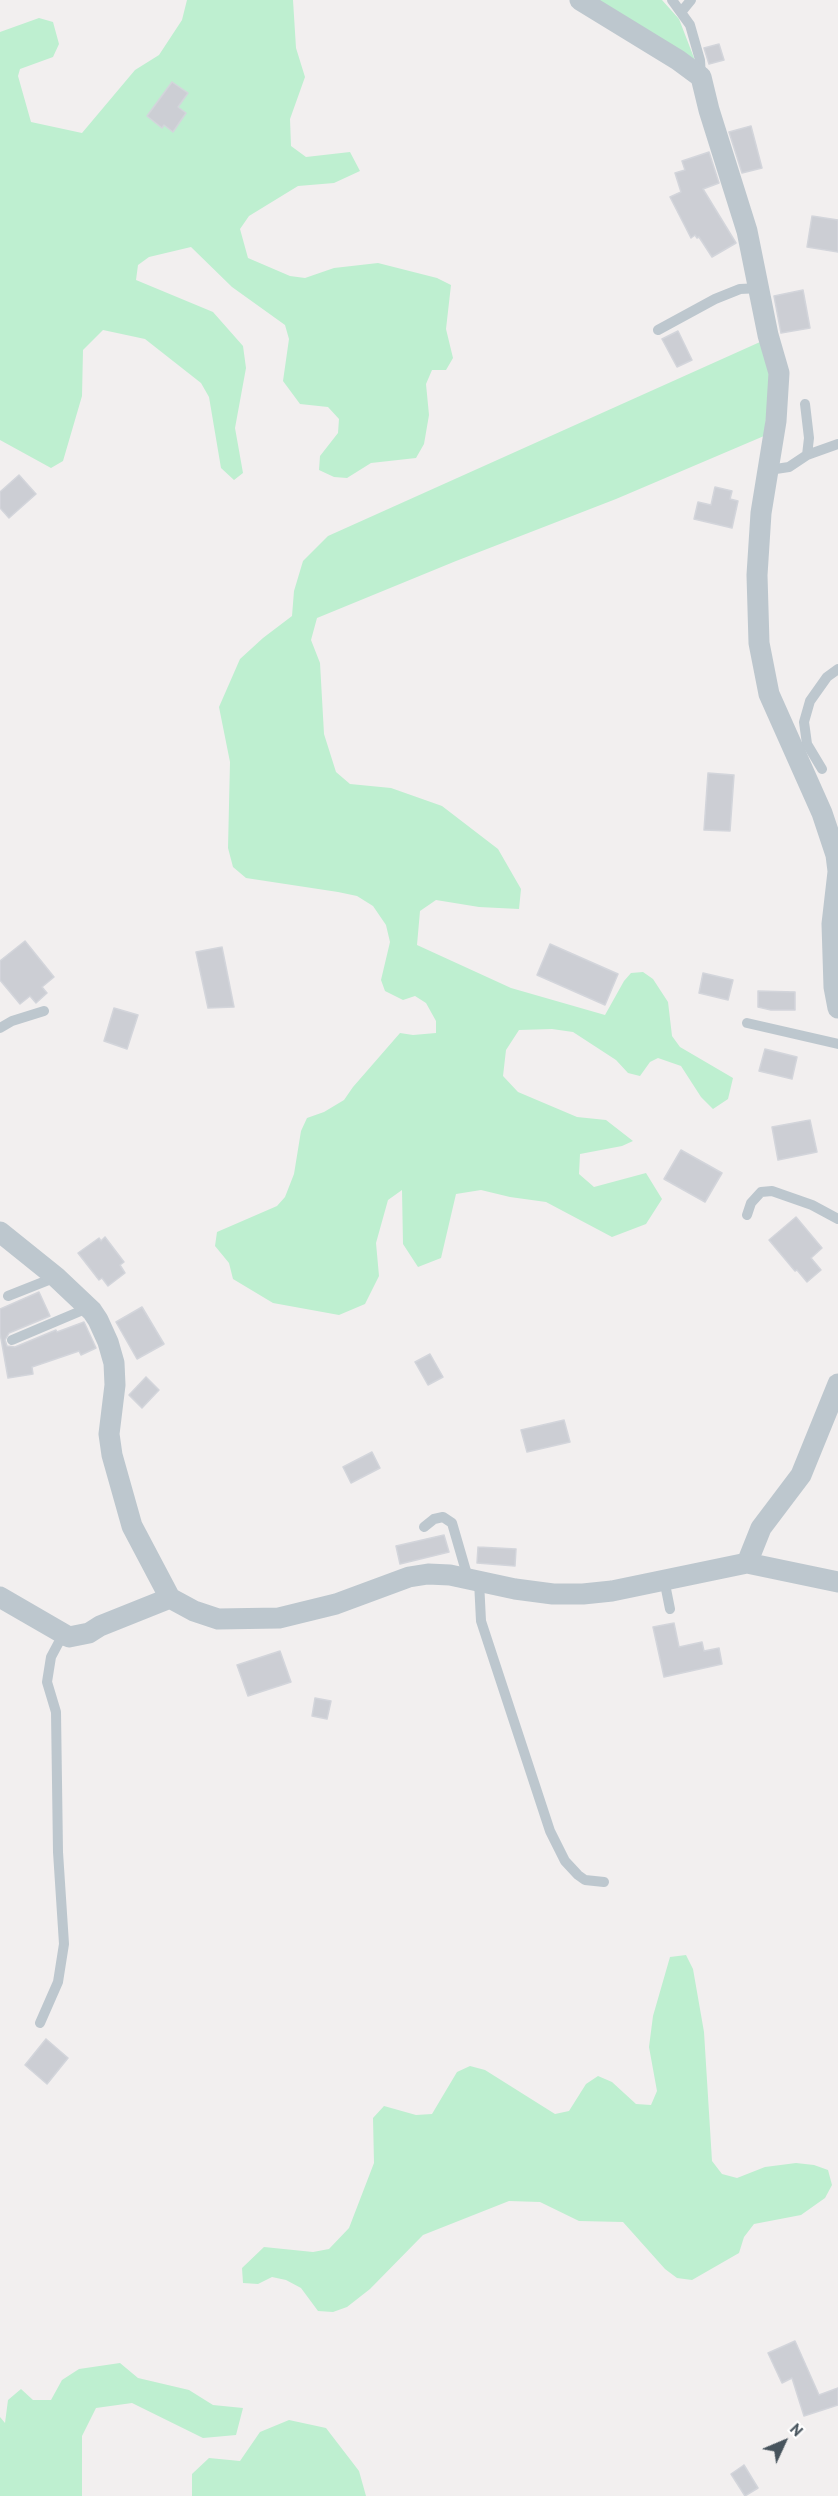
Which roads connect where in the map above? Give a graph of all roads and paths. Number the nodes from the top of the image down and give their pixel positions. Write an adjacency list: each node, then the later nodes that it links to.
1 (580, 0): 5 (street)
2 (672, 0): 4 (lane)
3 (691, 0): 4 (lane)
4 (682, 11): 5 (lane)
5 (702, 77): 6 (street)
6 (760, 288): 7 (lane); 11 (street)
7 (658, 330)
8 (805, 404): 10 (lane)
9 (838, 444): 10 (lane)
10 (807, 455): 11 (lane)
11 (769, 470): 14 (street)
12 (838, 669): 13 (lane)
13 (822, 769)
14 (838, 872): 15 (street)
15 (838, 1008)
16 (44, 1011): 18 (lane)
17 (747, 1023): 19 (lane)
18 (0, 1028)
19 (838, 1044)
20 (747, 1215): 21 (lane)
21 (838, 1219)
22 (0, 1232): 23 (street)
23 (57, 1277): 24 (lane); 25 (street)
24 (8, 1296)
25 (92, 1311): 26 (lane); 34 (street)
26 (12, 1340)
27 (838, 1384): 29 (street)
28 (424, 1527): 31 (lane)
29 (747, 1563): 30 (street); 32 (street)
30 (664, 1579): 31 (street); 35 (lane)
31 (473, 1580): 34 (street); 37 (lane)
32 (838, 1582)
33 (0, 1597): 36 (street)
34 (170, 1598): 36 (street)
35 (670, 1609)
36 (69, 1637): 38 (lane)
37 (604, 1882)
38 (40, 2023)

